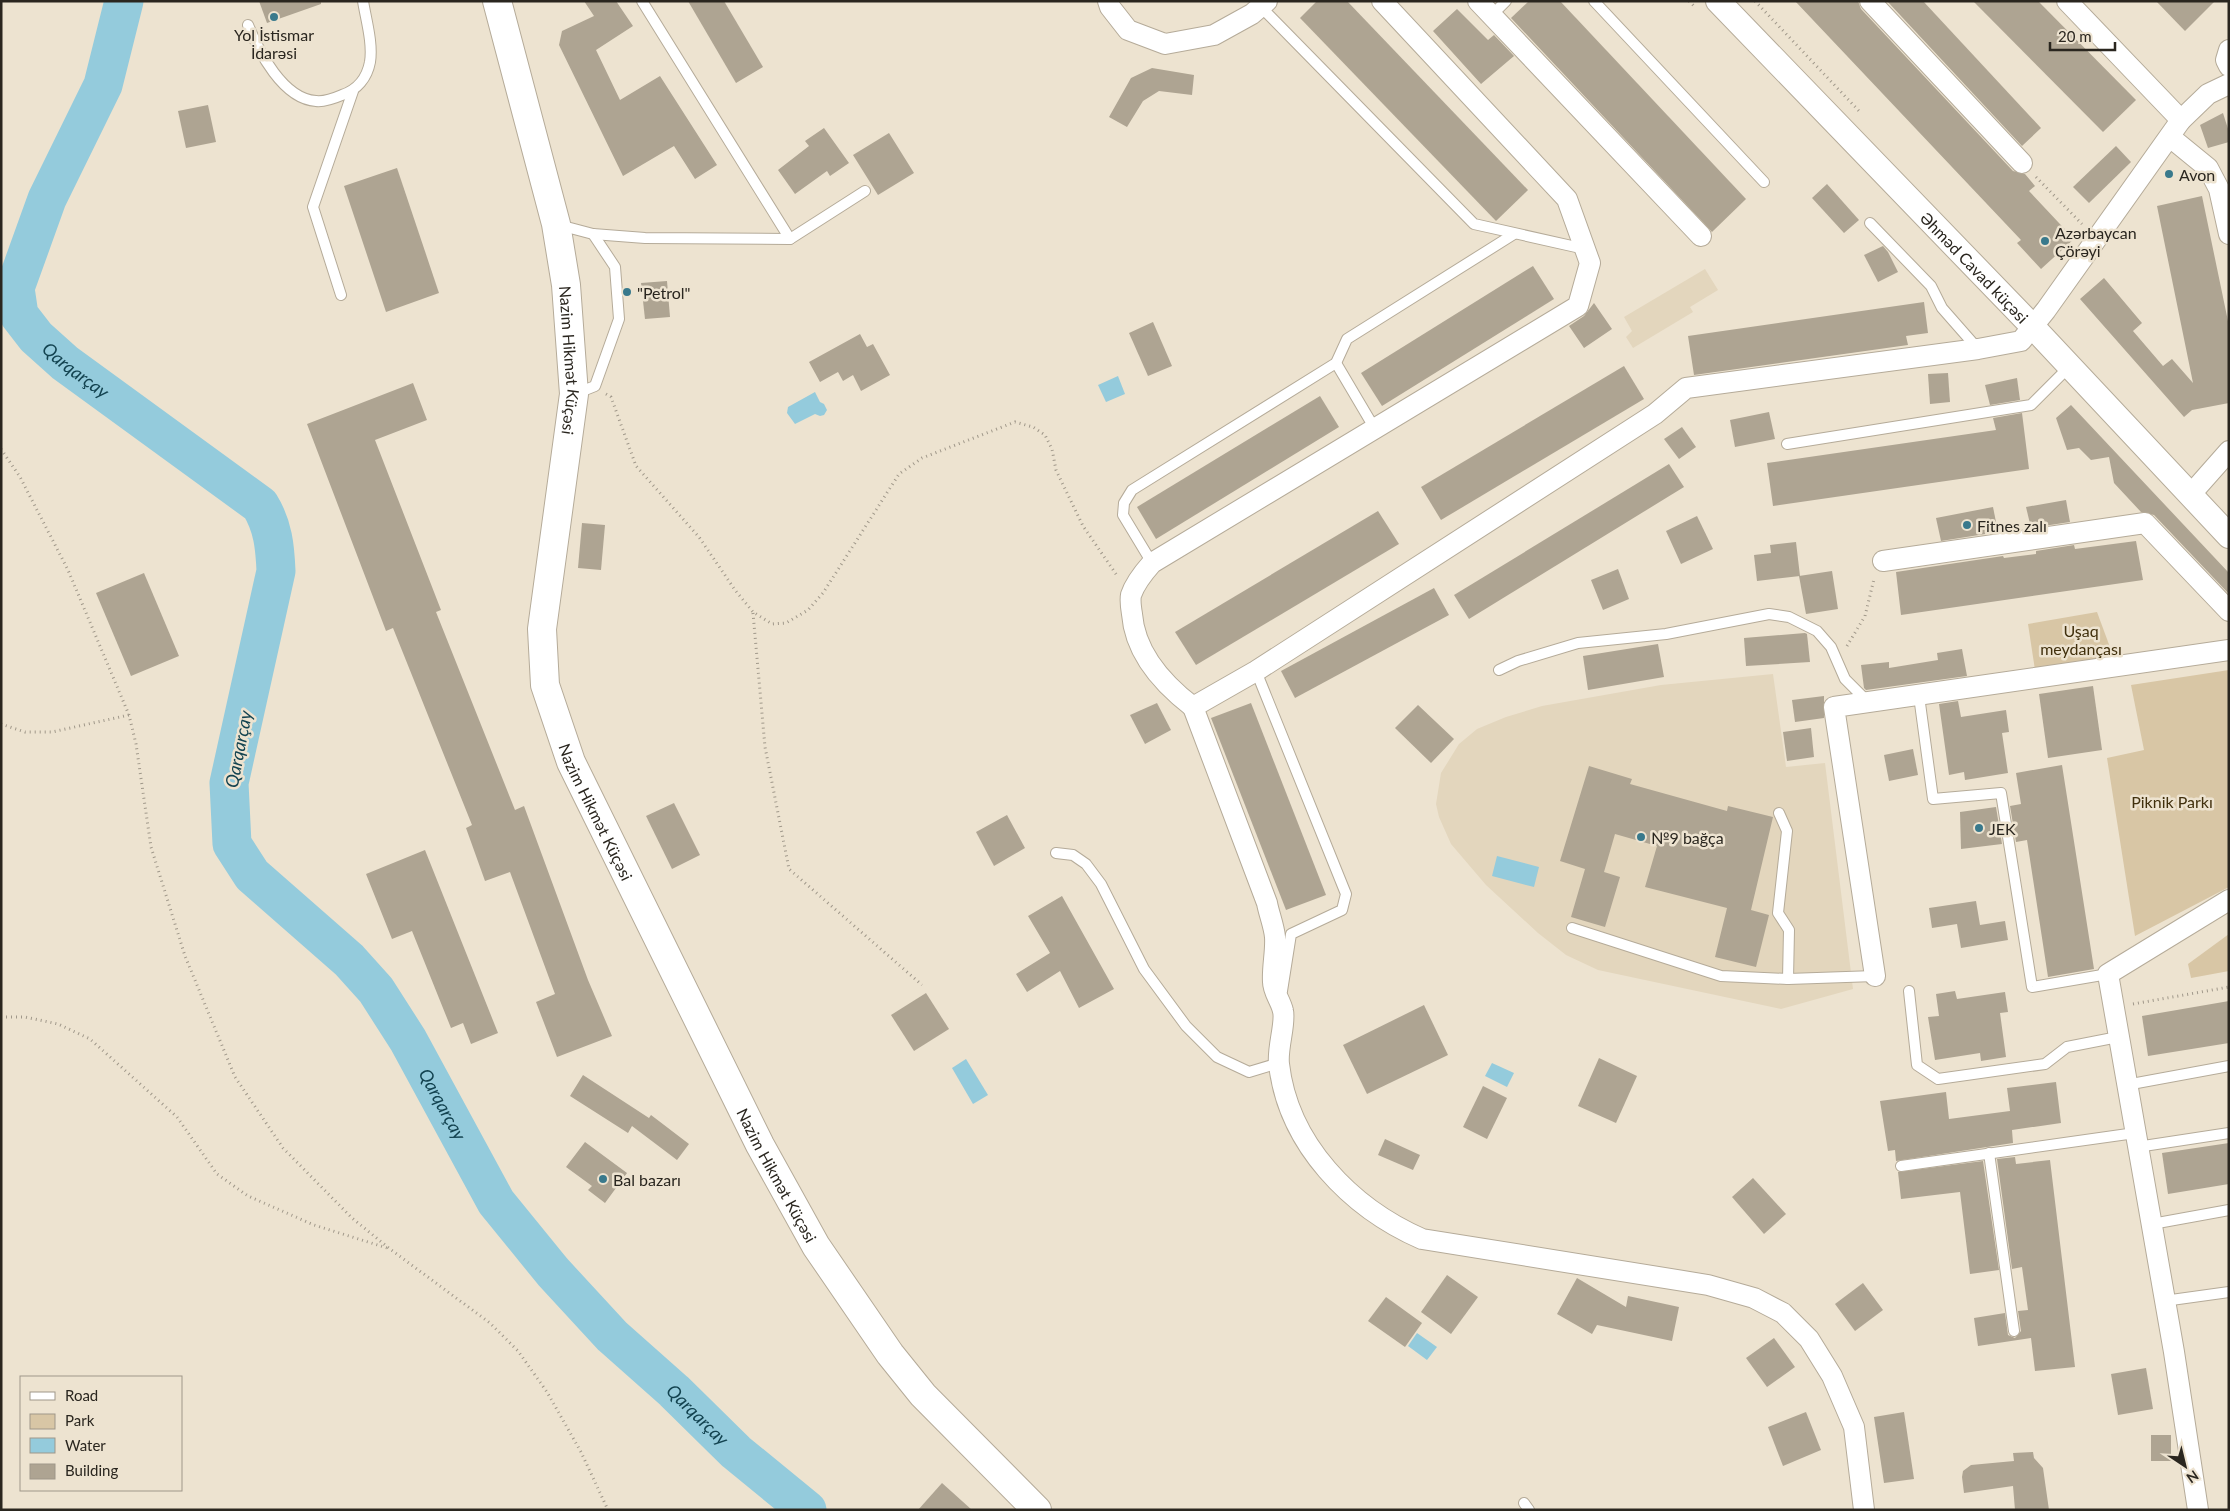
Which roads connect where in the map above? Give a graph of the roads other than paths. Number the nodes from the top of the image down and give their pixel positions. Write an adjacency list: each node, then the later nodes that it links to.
1 (363, 1): 16 (lane)
2 (497, 1): 23 (main road, Nazim Hikmət Küçəsi)
3 (642, 1): 28 (lane)
4 (1108, 1): 10 (street)
5 (1382, 1): 29 (street)
6 (1594, 1): 20 (lane)
7 (1718, 1): 31 (street, Əhməd Cavad küçəsi)
8 (1870, 1): 19 (street)
9 (2067, 1): 17 (street)
10 (1264, 4): 25 (lane)
11 (1492, 6): 27 (street)
12 (248, 25): 16 (lane)
13 (2229, 50): 14 (street)
14 (2229, 66)
15 (2229, 84): 17 (street)
16 (353, 91): 30 (lane)
17 (2181, 120): 18 (street)
18 (2170, 138): 26 (street); 31 (street)
19 (2022, 163)
20 (1764, 182)
21 (865, 191): 28 (lane)
22 (1870, 223): 32 (lane)
23 (556, 224): 24 (lane); 35 (main road, Nazim Hikmət Küçəsi)
24 (593, 234): 28 (lane); 35 (lane)
25 (1514, 234): 29 (lane); 33 (lane)
26 (2229, 234)
27 (1701, 236)
28 (790, 239)
29 (1584, 249): 36 (street)
30 (341, 295)
31 (2033, 327): 32 (street); 34 (street, Əhməd Cavad küçəsi)
32 (1978, 349): 46 (street)
33 (1336, 363): 36 (lane); 42 (lane)
34 (2069, 367): 37 (lane); 39 (street, Əhməd Cavad küçəsi)
35 (584, 390): 72 (main road, Nazim Hikmət Küçəsi)
36 (1375, 429): 42 (street)
37 (1787, 444)
38 (2229, 451): 39 (street)
39 (2191, 494): 40 (street, Əhməd Cavad küçəsi)
40 (2229, 536)
41 (1883, 561): 43 (street)
42 (1152, 563): 49 (street)
43 (2229, 611)
44 (2229, 650): 47 (street)
45 (1499, 670): 48 (lane)
46 (1256, 671): 49 (street); 54 (lane)
47 (1919, 696): 48 (street); 55 (lane)
48 (1868, 703): 56 (street)
49 (1193, 707): 54 (street)
50 (1779, 813): 57 (lane)
51 (1056, 853): 60 (lane)
52 (2229, 900): 55 (street)
53 (1572, 928): 57 (lane)
54 (1283, 935): 60 (street)
55 (2108, 974): 59 (street)
56 (1875, 976): 57 (lane)
57 (1788, 979)
58 (1908, 991): 59 (lane)
59 (2118, 1037): 62 (street)
60 (1279, 1063): 73 (street)
61 (2229, 1066): 62 (lane)
62 (2126, 1084): 64 (street)
63 (2229, 1133): 64 (lane)
64 (2136, 1140): 65 (lane); 68 (street)
65 (1989, 1153): 66 (lane); 71 (lane)
66 (1900, 1166)
67 (2229, 1210): 68 (lane)
68 (2152, 1224): 70 (street)
69 (2229, 1292): 70 (lane)
70 (2164, 1301): 74 (street)
71 (2014, 1331)
72 (1037, 1510)
73 (1864, 1510)
74 (2198, 1510)

